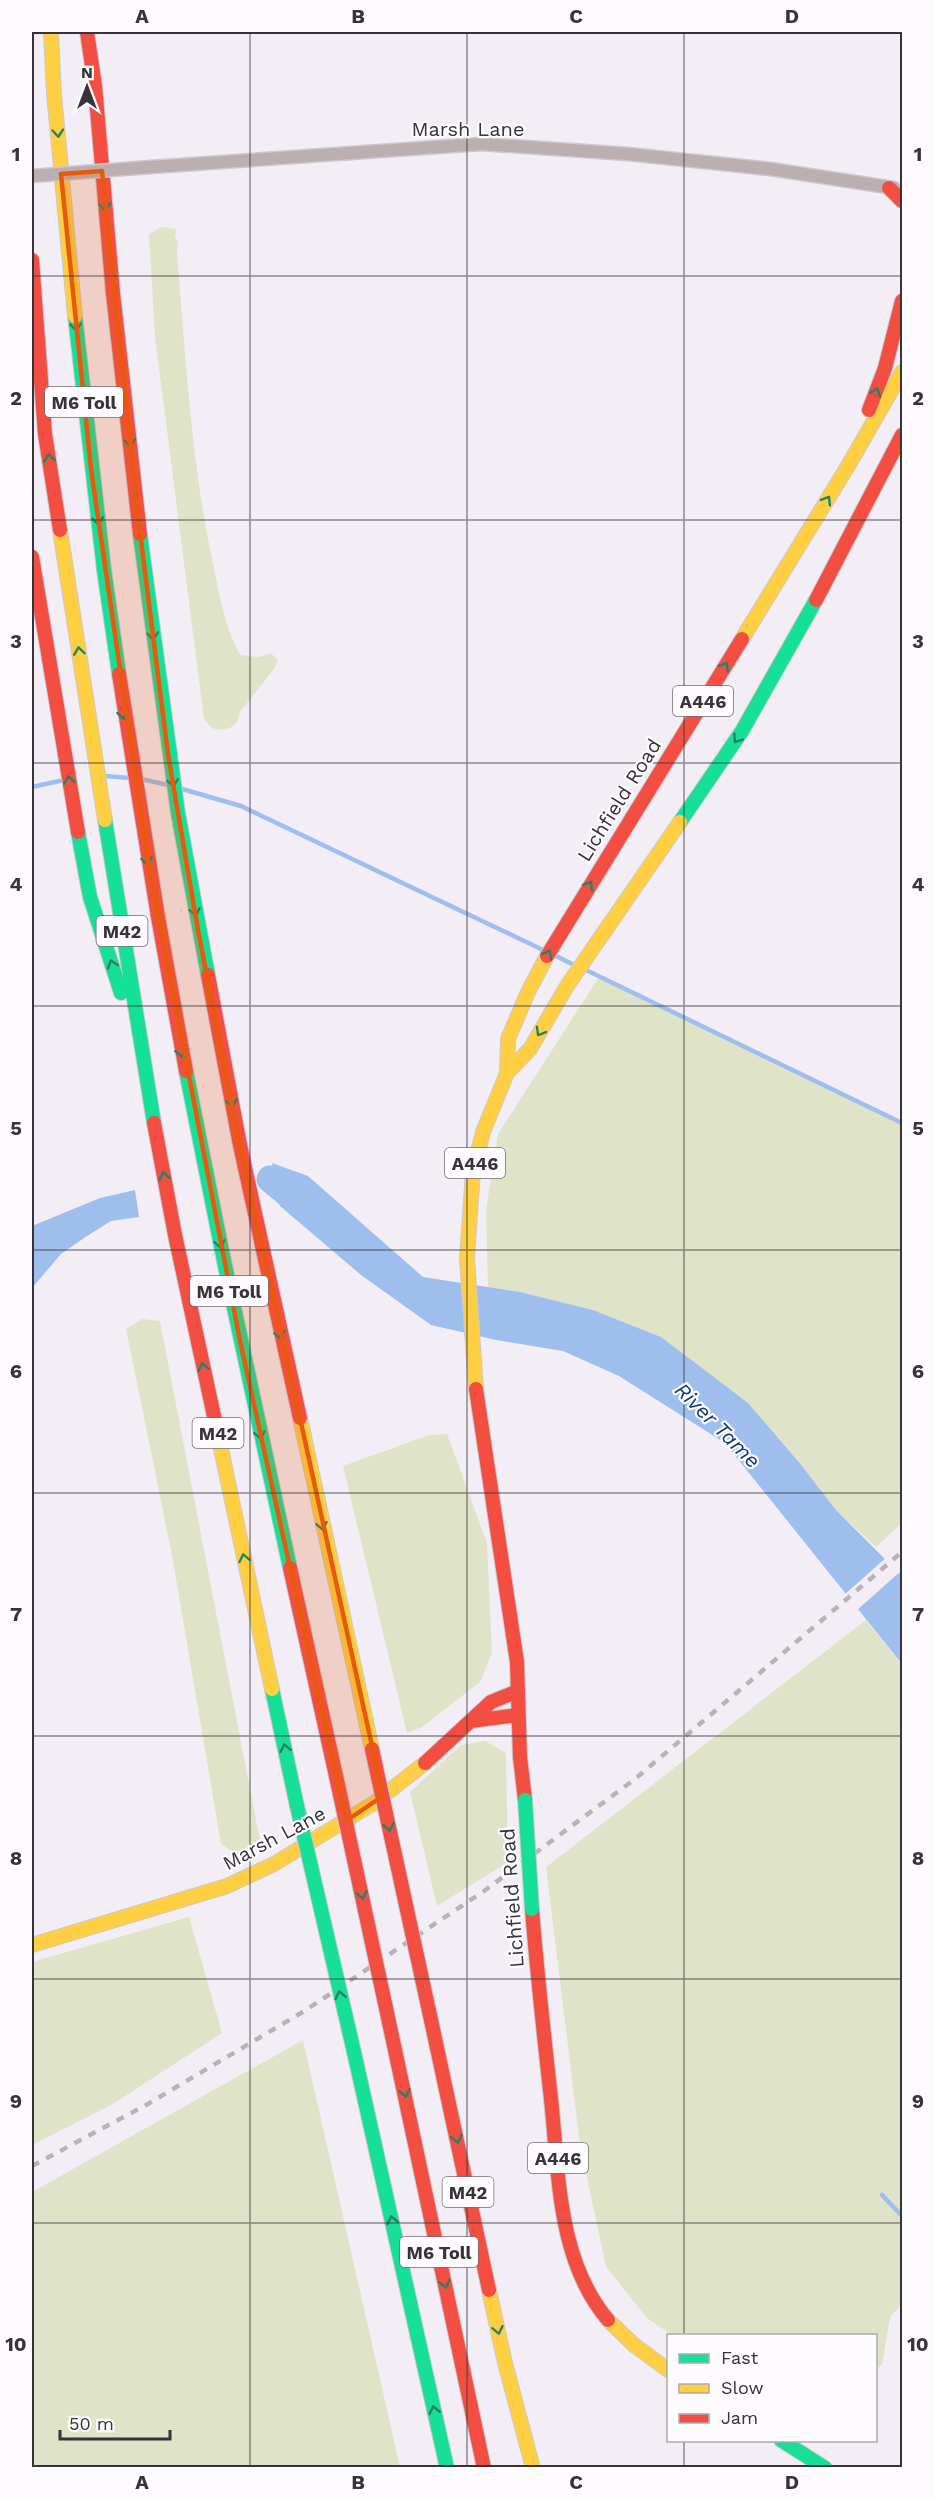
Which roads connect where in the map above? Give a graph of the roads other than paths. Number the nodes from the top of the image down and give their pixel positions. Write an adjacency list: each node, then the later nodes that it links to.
1 (51, 32): 24 (main road, M6 Toll, one-way to 24, bridge)
2 (87, 32): 4 (main road, M42)
3 (96, 32): 4 (main road)
4 (95, 86): 20 (main road, M42, one-way to 20, bridge)
5 (32, 176): 6 (street, Marsh Lane, bridge)
6 (896, 188): 7 (main road)
7 (903, 201)
8 (32, 260): 14 (main road, M42, one-way to 8)
9 (903, 301): 12 (main road, one-way to 9)
10 (903, 372): 12 (main road, Lichfield Road / A446)
11 (903, 435): 15 (main road, Lichfield Road / A446, one-way to 15)
12 (848, 466): 15 (main road, Lichfield Road / A446, one-way to 12)
13 (32, 557): 14 (main road, one-way to 13)
14 (142, 1060): 23 (main road, M42, one-way to 14, bridge)
15 (507, 1073): 16 (main road, Lichfield Road / A446)
16 (518, 1691): 17 (main road, Lichfield Road / A446); 18 (main road, Marsh Lane)
17 (518, 1715): 18 (main road); 21 (main road, Lichfield Road / A446, bridge)
18 (471, 1720): 19 (main road, Marsh Lane)
19 (32, 1945)
20 (505, 2363): 25 (main road, M42); 26 (main road)
21 (667, 2369)
22 (785, 2442): 27 (main road)
23 (447, 2468)
24 (484, 2468)
25 (521, 2468)
26 (533, 2468)
27 (825, 2468)

